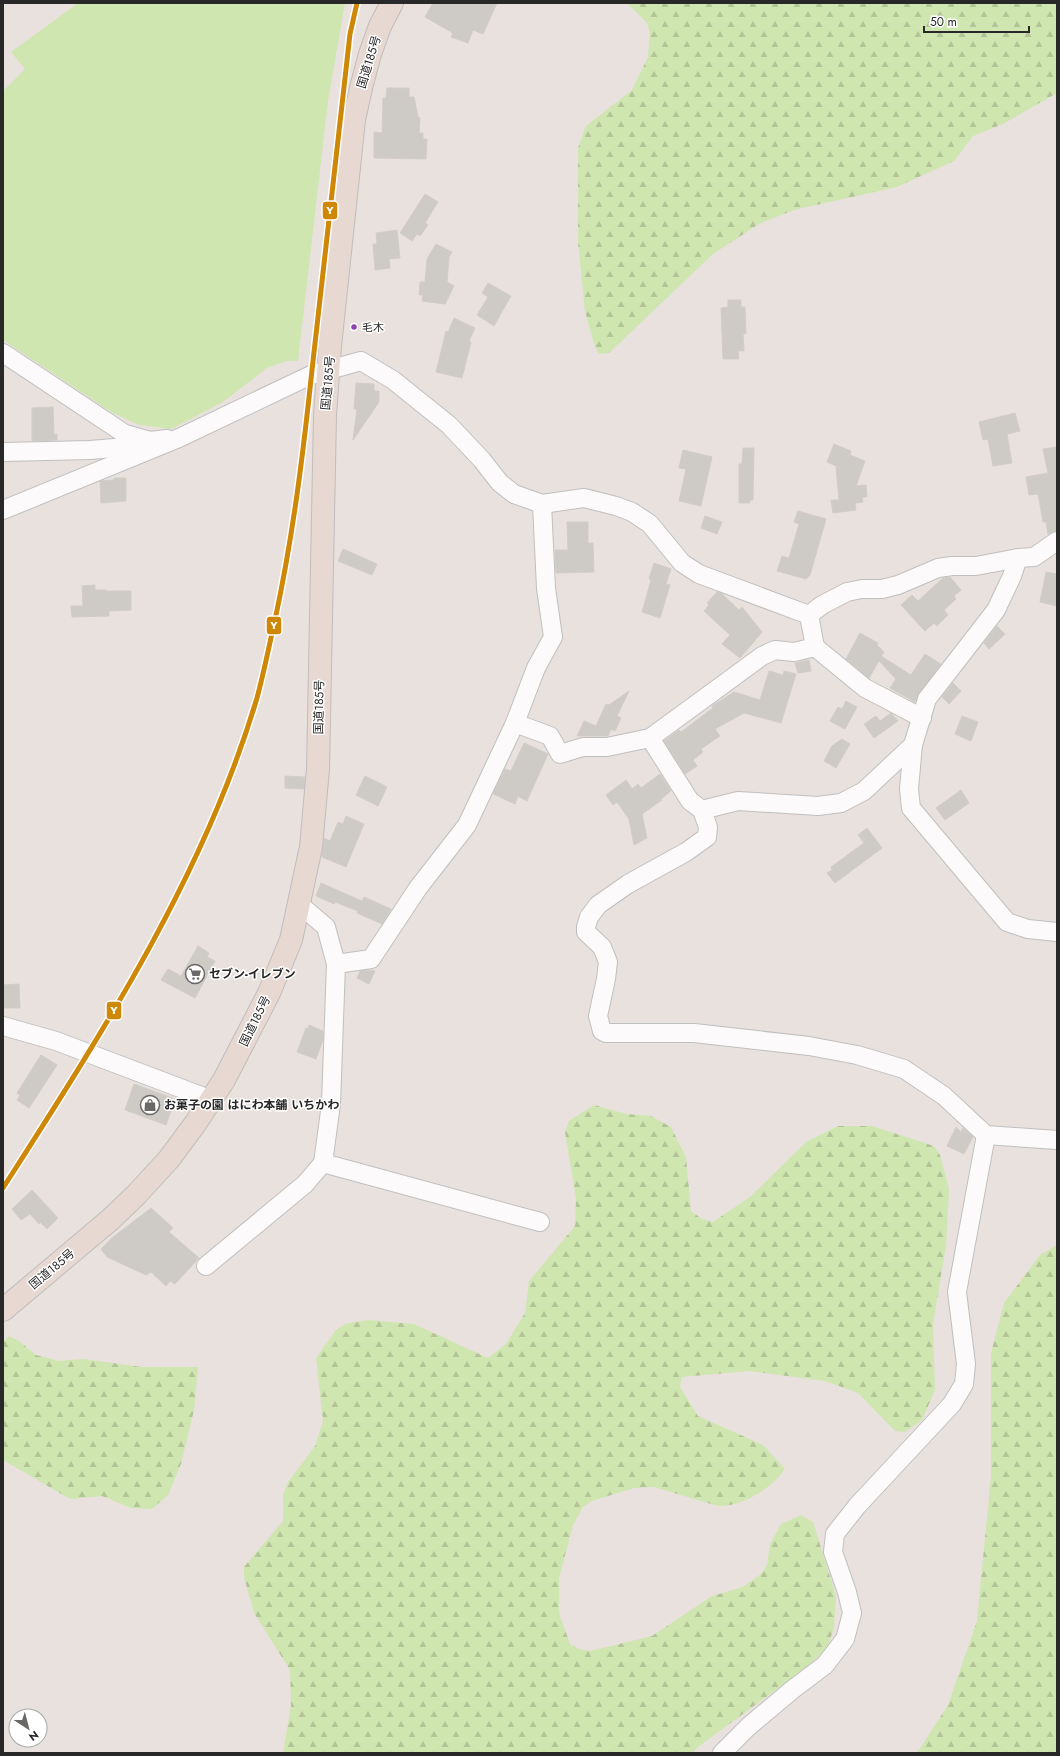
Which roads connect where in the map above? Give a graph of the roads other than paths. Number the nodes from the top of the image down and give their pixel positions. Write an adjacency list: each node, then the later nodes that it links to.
1 (392, 3): 3 (highway, 国道185号)
2 (3, 353): 4 (street)
3 (329, 369): 4 (street); 7 (street); 18 (highway, 国道185号)
4 (180, 438): 6 (street)
5 (3, 452): 6 (street)
6 (144, 452): 8 (street)
7 (542, 504): 11 (street); 14 (street)
8 (3, 510)
9 (1057, 541): 10 (street)
10 (1018, 558): 11 (street); 13 (street)
11 (810, 615): 12 (street)
12 (814, 647): 13 (street); 15 (street)
13 (922, 718): 16 (street)
14 (515, 723): 15 (street); 20 (street)
15 (650, 738): 17 (street)
16 (913, 745): 17 (street); 19 (street)
17 (702, 810): 23 (street)
18 (300, 904): 20 (street); 22 (highway, 国道185号)
19 (1057, 932)
20 (336, 964): 25 (street)
21 (3, 1026): 22 (street)
22 (212, 1100): 28 (highway, 国道185号)
23 (986, 1135): 24 (street); 29 (street)
24 (1057, 1140)
25 (323, 1163): 26 (street); 27 (street)
26 (540, 1222)
27 (206, 1266)
28 (3, 1310)
29 (722, 1753)

